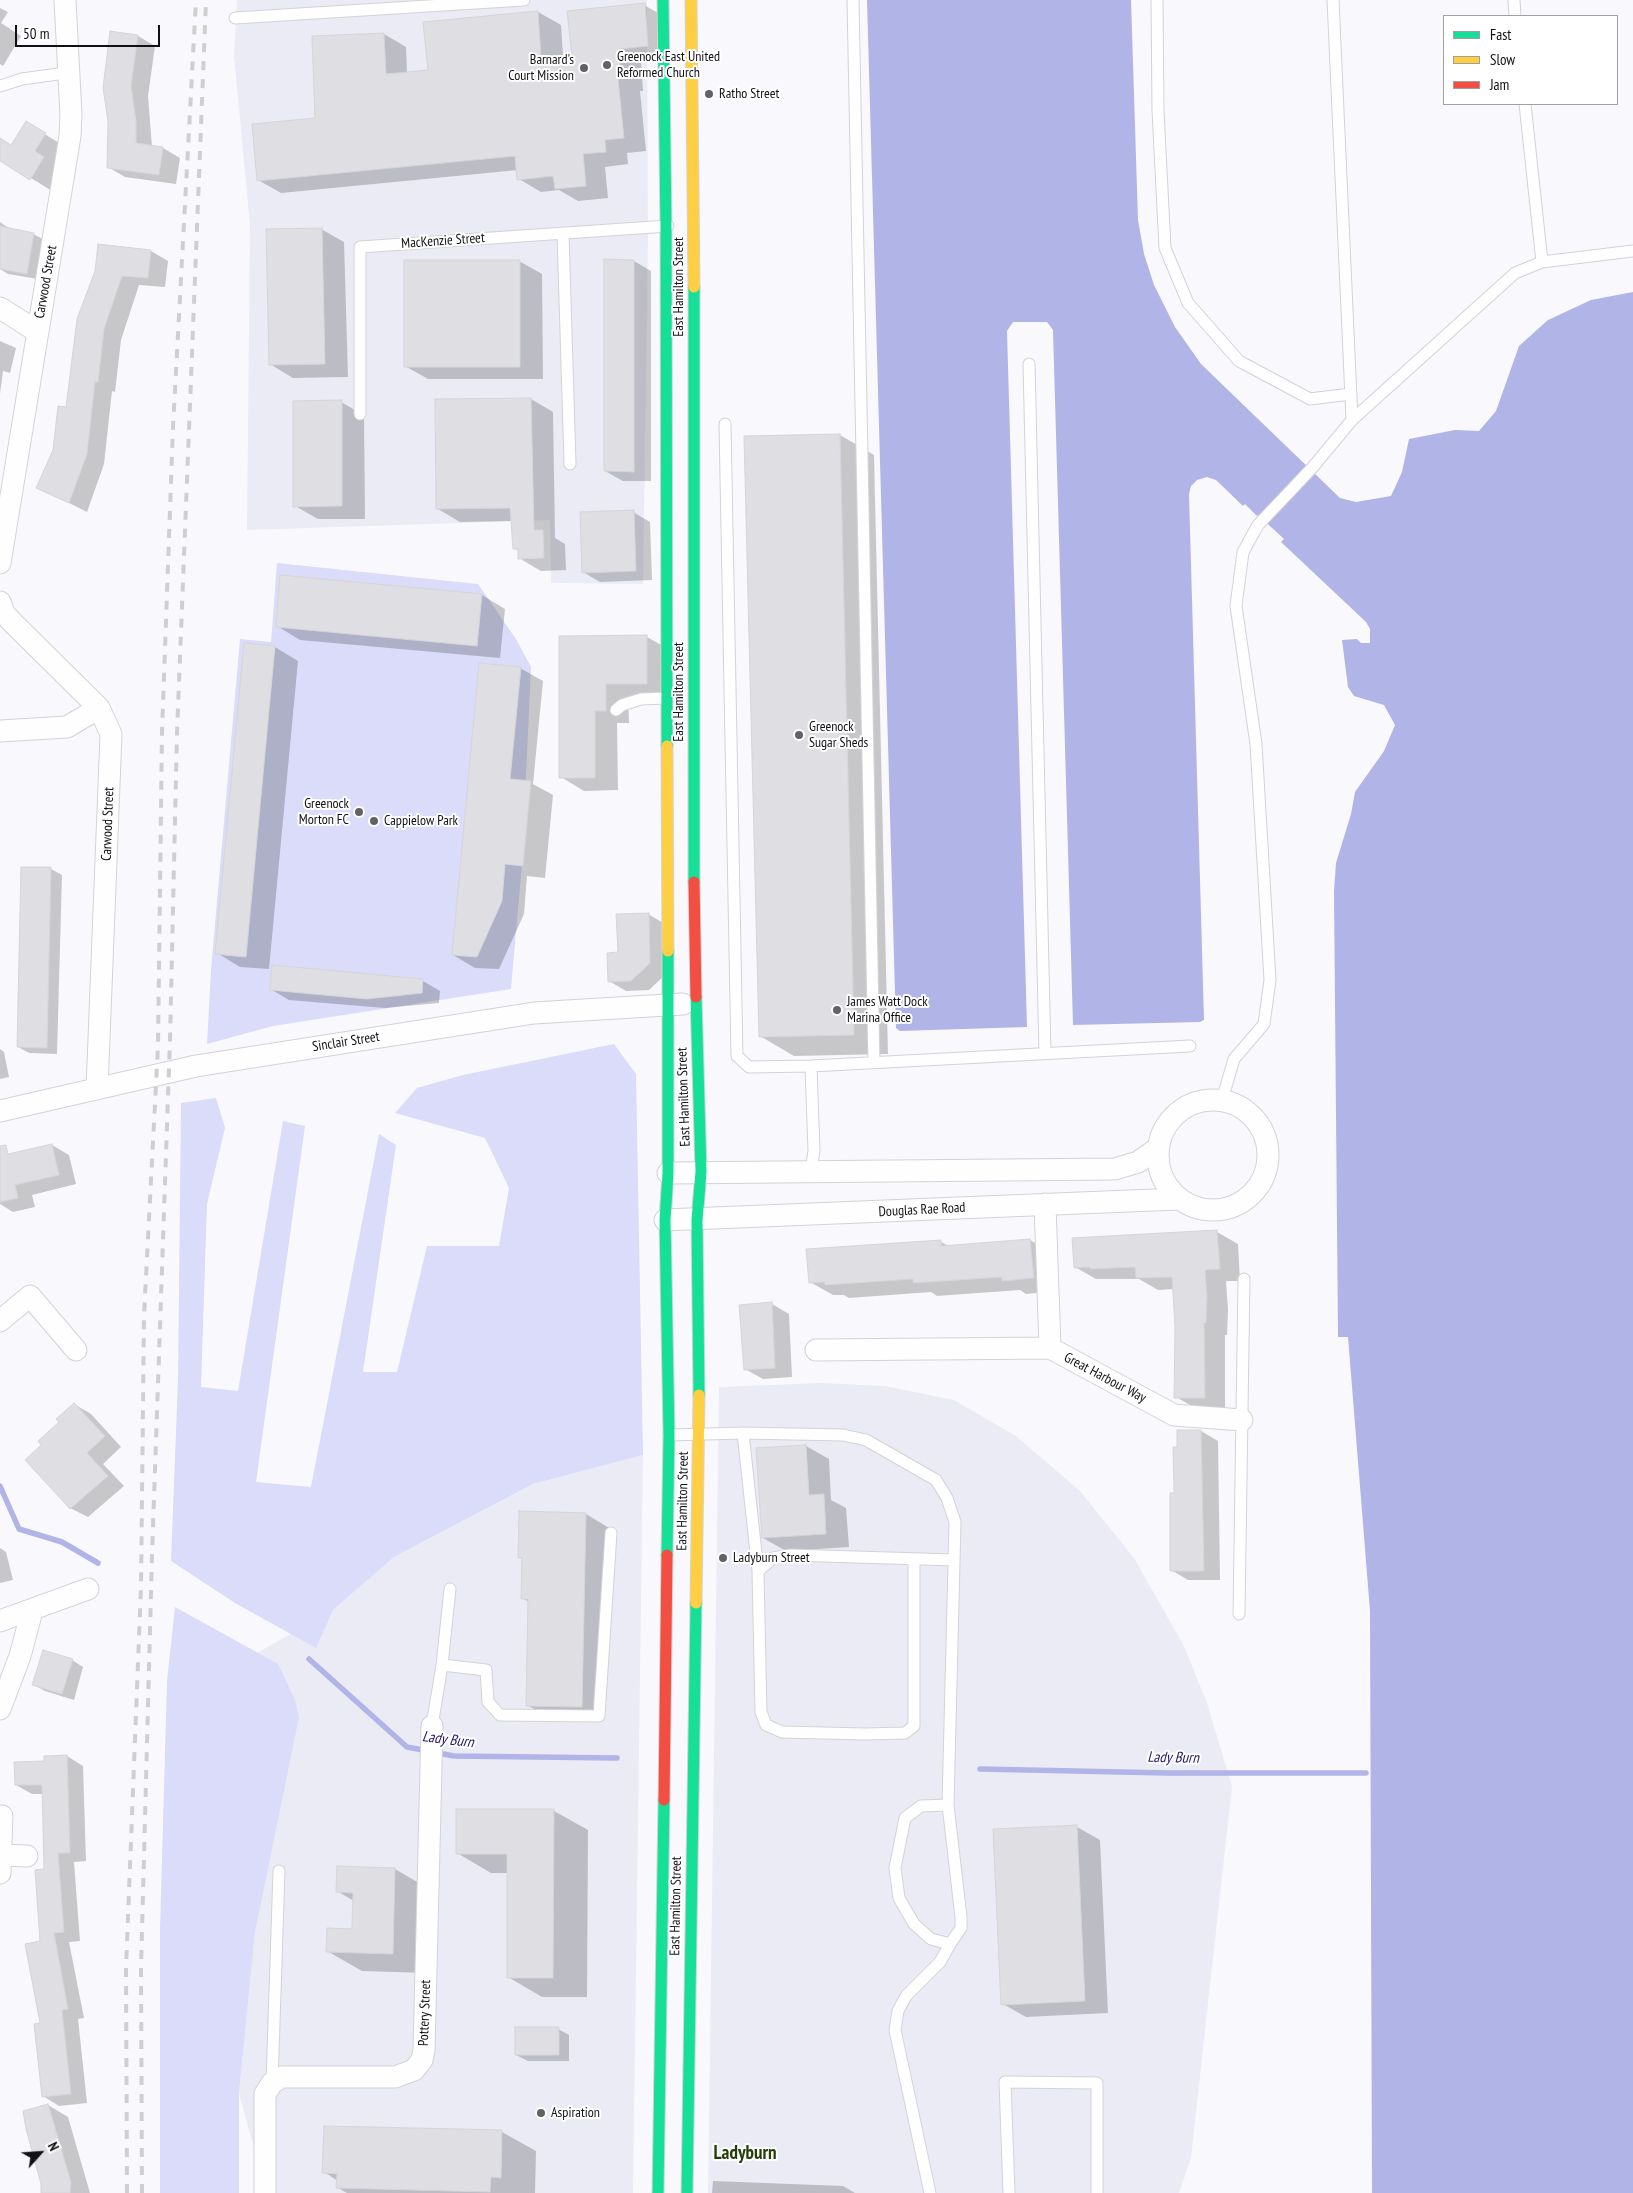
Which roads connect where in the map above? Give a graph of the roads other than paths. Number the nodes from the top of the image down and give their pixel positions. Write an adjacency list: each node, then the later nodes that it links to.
1 (65, 0): 11 (street, Carwood Street)
2 (524, 0): 10 (lane)
3 (663, 0): 14 (highway, East Hamilton Street)
4 (691, 0): 14 (highway, East Hamilton Street)
5 (853, 0): 37 (lane)
6 (1157, 0): 21 (lane)
7 (1333, 0): 21 (lane)
8 (1514, 0): 9 (lane)
9 (1515, 15)
10 (235, 18)
11 (69, 74): 12 (lane); 19 (street, Carwood Street)
12 (0, 86)
13 (1525, 105): 17 (lane)
14 (680, 226): 15 (lane, MacKenzie Street); 26 (highway, East Hamilton Street); 26 (highway, East Hamilton Street)
15 (563, 232): 22 (lane, MacKenzie Street); 25 (lane)
16 (1633, 251): 17 (lane)
17 (1542, 262): 23 (lane)
18 (0, 308): 19 (street)
19 (38, 332): 27 (street, Carwood Street)
20 (1029, 364): 36 (lane)
21 (1351, 394): 23 (lane)
22 (360, 414)
23 (1352, 420): 40 (lane)
24 (725, 424): 38 (lane)
25 (570, 464)
26 (680, 552): 29 (highway, East Hamilton Street); 33 (highway, East Hamilton Street)
27 (0, 563)
28 (0, 602): 30 (street, Carwood Street)
29 (666, 698): 31 (lane); 34 (highway, East Hamilton Street)
30 (99, 708): 32 (street); 39 (street, Carwood Street)
31 (616, 710)
32 (0, 731)
33 (696, 1004): 34 (street, Sinclair Street); 45 (highway, East Hamilton Street)
34 (668, 1005): 39 (street, Sinclair Street); 44 (highway, East Hamilton Street)
35 (1190, 1046): 36 (lane)
36 (1045, 1053): 37 (lane)
37 (874, 1062): 38 (lane)
38 (810, 1066): 43 (lane)
39 (97, 1089): 41 (street, Sinclair Street)
40 (1222, 1100): 42 (street); 46 (street)
41 (0, 1111)
42 (1158, 1148): 43 (street); 46 (street)
43 (811, 1170): 45 (street)
44 (668, 1172): 45 (street); 48 (highway, East Hamilton Street)
45 (701, 1172): 49 (highway, East Hamilton Street)
46 (1178, 1199): 47 (street, Douglas Rae Road)
47 (1045, 1204): 49 (street, Douglas Rae Road); 52 (street, Great Harbour Way)
48 (665, 1220): 49 (street, Douglas Rae Road); 58 (highway, East Hamilton Street)
49 (697, 1220): 56 (highway, East Hamilton Street)
50 (1244, 1279): 55 (lane)
51 (0, 1321): 53 (street)
52 (1050, 1348): 54 (street); 55 (street, Great Harbour Way)
53 (76, 1350)
54 (816, 1350)
55 (1242, 1420): 66 (lane)
56 (699, 1433): 57 (lane); 58 (lane); 78 (highway, East Hamilton Street)
57 (743, 1433): 61 (lane); 62 (lane)
58 (669, 1435): 78 (highway, East Hamilton Street)
59 (611, 1533): 68 (lane)
60 (914, 1558): 61 (lane); 62 (lane); 62 (lane)
61 (954, 1560): 71 (lane)
62 (758, 1572)
63 (88, 1589): 65 (street)
64 (450, 1589): 68 (lane)
65 (32, 1611): 67 (street); 69 (street)
66 (1239, 1614)
67 (0, 1621)
68 (442, 1665): 70 (lane)
69 (0, 1709)
70 (432, 1726): 77 (street, Pottery Street)
71 (948, 1805): 76 (lane); 76 (lane)
72 (2, 1816): 74 (street)
73 (27, 1856): 74 (street)
74 (1, 1864)
75 (279, 1871): 77 (lane)
76 (950, 1944): 82 (lane)
77 (272, 2083): 79 (street)
78 (674, 2101): 80 (highway, East Hamilton Street); 81 (highway, East Hamilton Street)
79 (265, 2193)
80 (658, 2193)
81 (687, 2193)
82 (930, 2193)
83 (1008, 2193): 84 (lane)
84 (1097, 2193)

